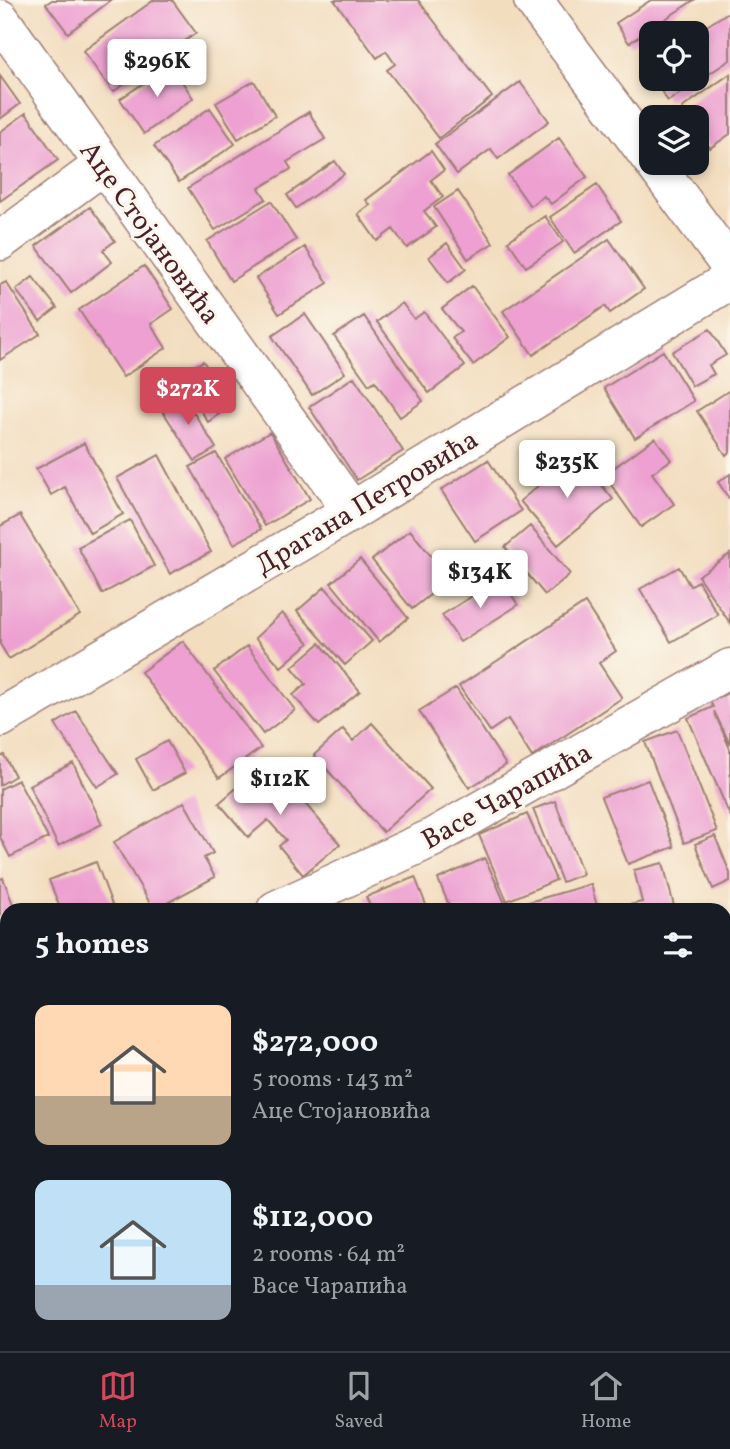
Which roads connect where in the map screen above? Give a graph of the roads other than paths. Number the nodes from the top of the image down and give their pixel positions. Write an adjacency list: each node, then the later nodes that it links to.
1 (533, 0): 3 (street)
2 (0, 19): 4 (street, Аце Стојановића)
3 (639, 143)
4 (103, 165): 6 (street); 9 (street, Аце Стојановића)
5 (662, 175): 7 (street)
6 (0, 241)
7 (730, 266)
8 (730, 280): 9 (street, Драгана Петровића)
9 (352, 512): 11 (street, Драгана Петровића)
10 (730, 668): 12 (street, Васе Чарапића)
11 (0, 718)
12 (290, 903)

